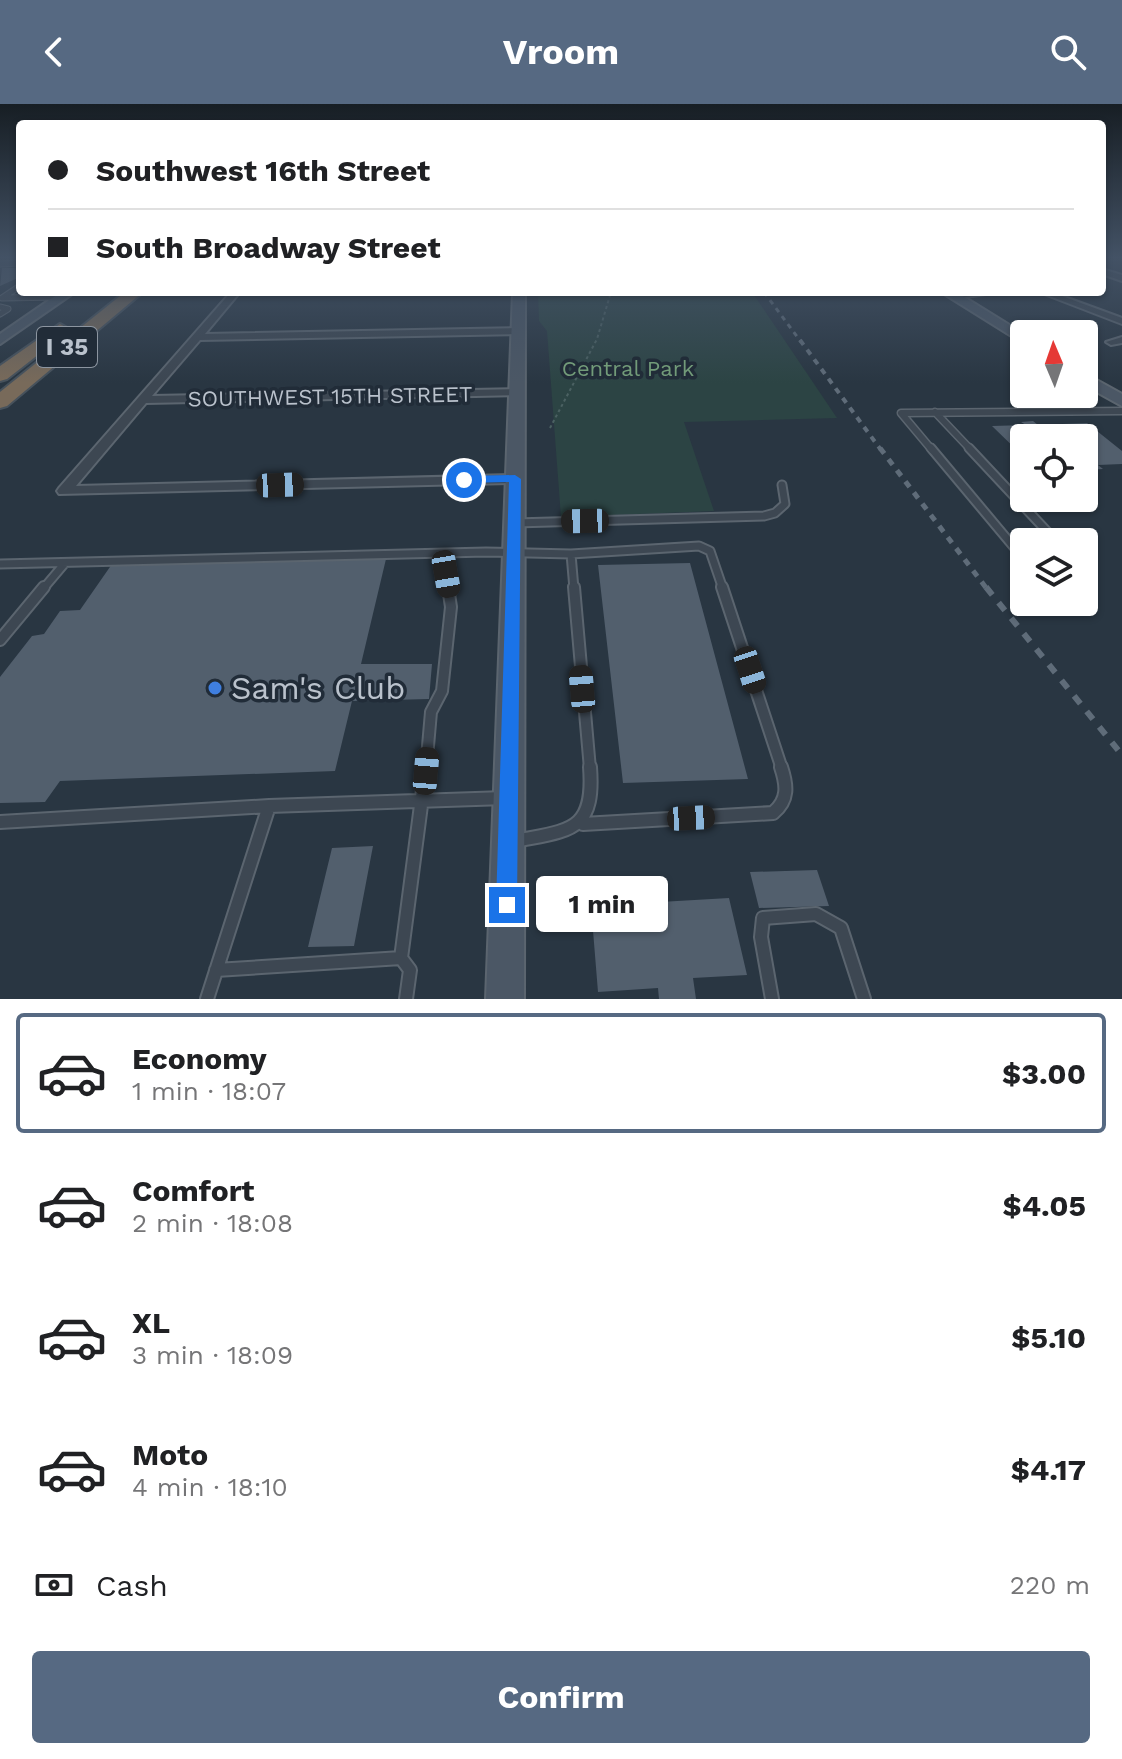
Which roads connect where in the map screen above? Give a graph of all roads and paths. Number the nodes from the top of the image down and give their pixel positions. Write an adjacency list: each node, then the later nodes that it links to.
1 (58, 300): 15 (main road)
2 (99, 300): 16 (highway, I 35)
3 (125, 300): 21 (highway, I 35)
4 (229, 300): 14 (street)
5 (519, 300): 12 (main road)
6 (609, 300): 24 (path)
7 (959, 300): 13 (main road)
8 (1064, 300): 11 (street)
9 (0, 307): 10 (lane)
10 (0, 314)
11 (1122, 321)
12 (519, 331): 14 (street); 18 (main road)
13 (1010, 331)
14 (197, 337): 19 (street)
15 (0, 340)
16 (0, 375)
17 (1098, 386): 20 (main road)
18 (518, 392): 19 (street, SOUTHWEST 15TH STREET); 25 (main road)
19 (143, 400): 25 (street)
20 (1122, 401)
21 (0, 402)
22 (1122, 411): 23 (lane)
23 (935, 412): 28 (lane); 29 (lane)
24 (550, 428)
25 (515, 479): 27 (main road)
26 (782, 485): 27 (lane)
27 (514, 523): 31 (main road)
28 (1044, 528)
29 (1010, 542)
30 (449, 553): 31 (lane); 33 (lane); 37 (lane)
31 (514, 554): 32 (lane); 36 (main road)
32 (571, 554): 40 (lane); 40 (lane)
33 (65, 563): 34 (lane); 35 (lane)
34 (0, 564)
35 (0, 640)
36 (508, 798): 37 (lane); 41 (main road)
37 (423, 800): 38 (lane); 42 (lane)
38 (269, 806): 39 (lane); 43 (lane)
39 (0, 822)
40 (582, 824): 41 (lane)
41 (508, 843): 46 (main road)
42 (401, 958): 43 (lane); 45 (lane)
43 (216, 970): 44 (lane)
44 (207, 999)
45 (406, 999)
46 (505, 999)
47 (772, 999): 48 (lane)
48 (864, 999)

